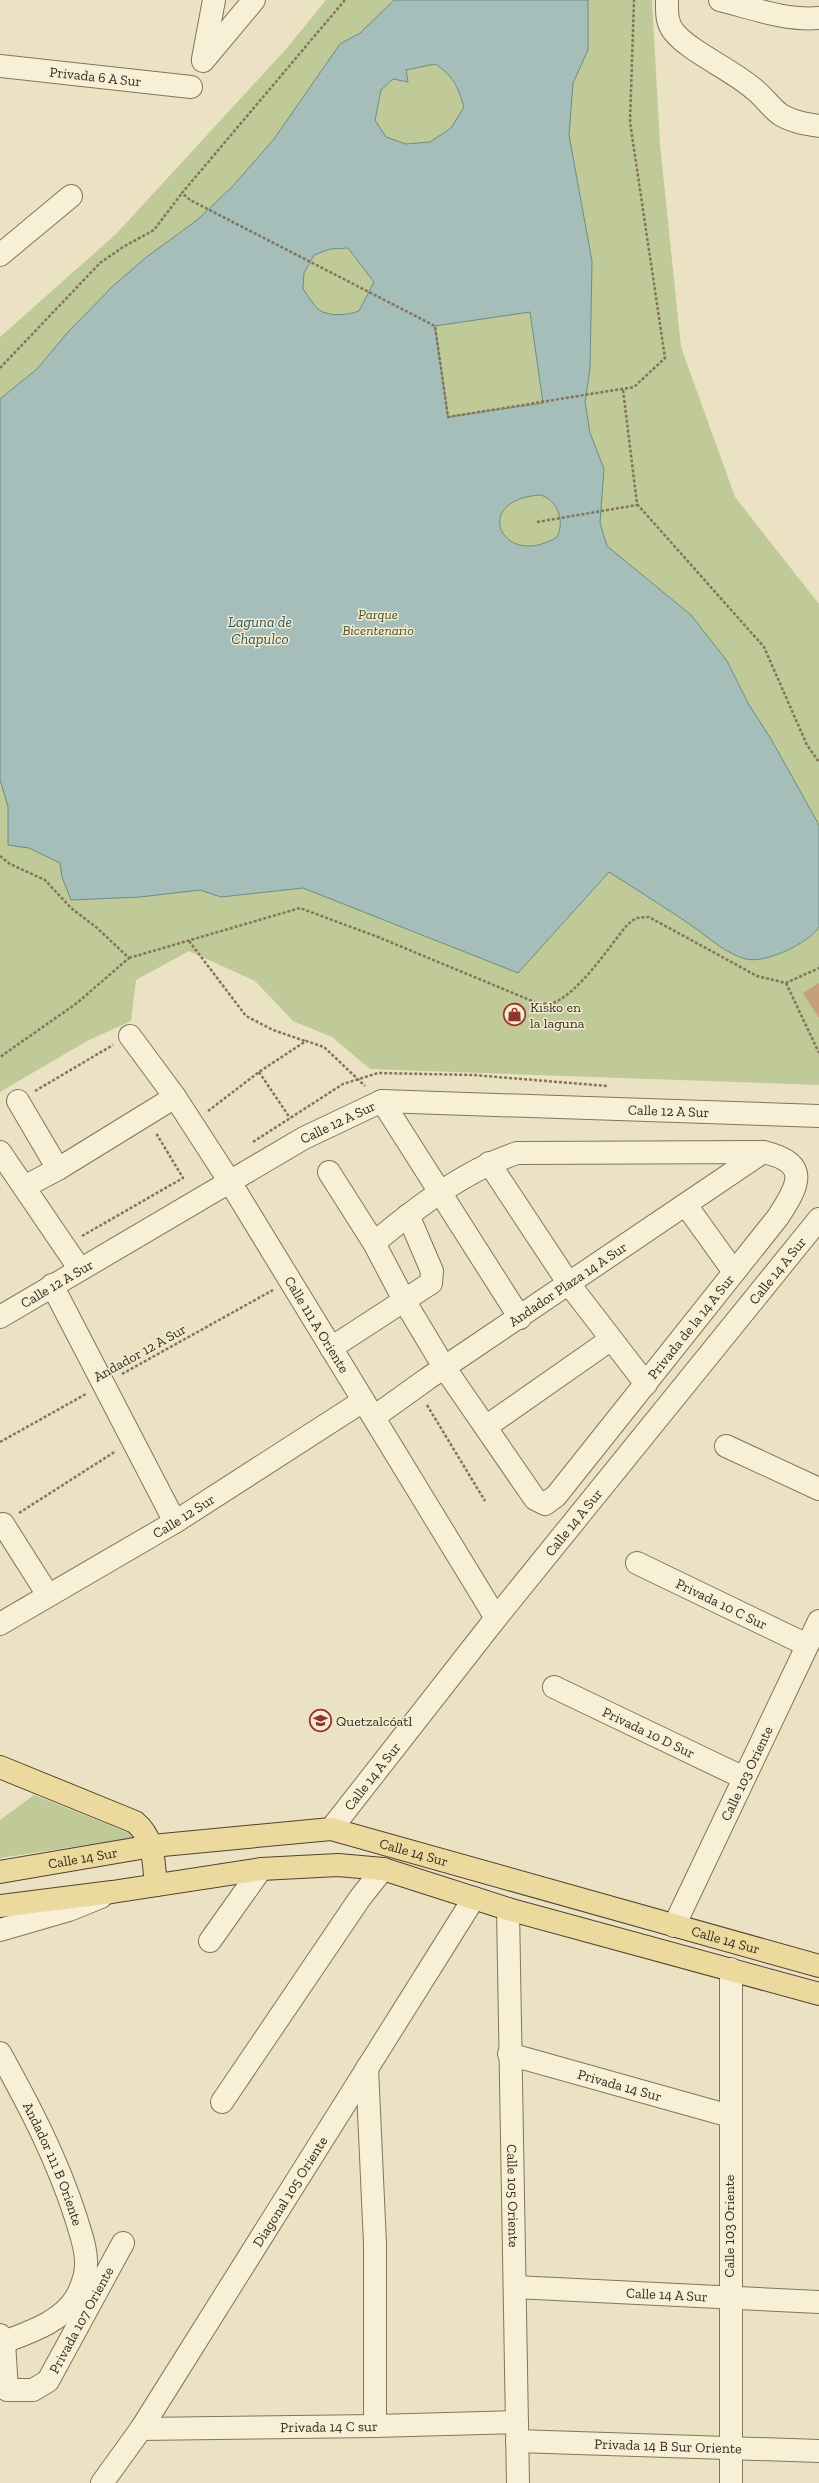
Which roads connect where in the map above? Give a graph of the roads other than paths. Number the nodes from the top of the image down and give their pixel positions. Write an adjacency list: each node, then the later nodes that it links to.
1 (214, 0): 2 (street)
2 (254, 0)
3 (667, 0): 8 (street)
4 (720, 0): 5 (street)
5 (819, 18)
6 (0, 66): 7 (street, Privada 6 A Sur)
7 (191, 87)
8 (819, 126)
9 (71, 196): 10 (street)
10 (0, 256)
11 (130, 1036): 12 (street, Calle 111 A Oriente)
12 (176, 1097): 19 (street); 21 (street, Calle 111 A Oriente)
13 (18, 1101): 19 (street)
14 (382, 1101): 15 (street, Calle 12 A Sur); 21 (street, Calle 12 A Sur); 23 (street)
15 (819, 1116)
16 (0, 1152): 22 (street)
17 (763, 1152): 18 (street); 24 (street, Andador Plaza 14 A Sur); 29 (street, Privada de la 14 A Sur)
18 (489, 1163): 23 (street); 30 (street)
19 (58, 1169): 22 (street)
20 (329, 1172): 27 (street)
21 (230, 1182): 28 (street, Calle 12 A Sur); 36 (street, Calle 111 A Oriente)
22 (24, 1187): 28 (street)
23 (440, 1193): 25 (street); 34 (street)
24 (686, 1205): 29 (street); 30 (street, Andador Plaza 14 A Sur)
25 (408, 1215): 27 (street); 32 (street)
26 (819, 1218): 47 (street, Calle 14 A Sur)
27 (374, 1244): 32 (street)
28 (79, 1268): 31 (street, Calle 12 A Sur)
29 (734, 1272): 38 (street, Privada de la 14 A Sur)
30 (569, 1284): 34 (street, Andador Plaza 14 A Sur); 35 (street)
31 (52, 1285): 33 (street, Calle 12 A Sur); 43 (street)
32 (405, 1302): 36 (street); 37 (street)
33 (1, 1315)
34 (520, 1318): 37 (street, Andador Plaza 14 A Sur)
35 (610, 1340): 38 (street); 40 (street)
36 (331, 1348): 39 (street, Calle 111 A Oriente)
37 (444, 1367): 39 (street, Andador Plaza 14 A Sur); 40 (street)
38 (646, 1384): 40 (street, Privada de la 14 A Sur)
39 (368, 1409): 43 (street, Calle 12 Sur); 47 (street, Calle 111 A Oriente)
40 (487, 1426)
41 (726, 1446): 42 (street)
42 (819, 1489)
43 (175, 1522): 46 (street, Calle 12 Sur)
44 (3, 1524): 46 (street)
45 (637, 1563): 50 (street, Privada 10 C Sur)
46 (48, 1595): 49 (street, Calle 12 Sur)
47 (496, 1618): 54 (street, Calle 14 A Sur)
48 (819, 1621): 50 (street, Calle 103 Oriente)
49 (0, 1624)
50 (807, 1645): 53 (street, Calle 103 Oriente)
51 (554, 1687): 53 (street, Privada 10 D Sur)
52 (0, 1767): 55 (main road)
53 (744, 1778): 64 (street, Calle 103 Oriente)
54 (331, 1829): 55 (main road, Calle 14 Sur); 64 (main road, Calle 14 Sur)
55 (152, 1846): 58 (main road, Calle 14 Sur); 59 (main road)
56 (261, 1868): 57 (main road, Calle 14 Sur); 59 (main road, Calle 14 Sur); 66 (street)
57 (383, 1869): 61 (main road, Calle 14 Sur); 73 (street)
58 (0, 1872)
59 (156, 1885): 60 (main road, Calle 14 Sur)
60 (112, 1892): 62 (main road, Calle 14 Sur); 65 (street)
61 (474, 1898): 63 (main road, Calle 14 Sur); 72 (street, Diagonal 105 Oriente)
62 (0, 1906)
63 (508, 1909): 68 (main road, Calle 14 Sur); 71 (street, Calle 105 Oriente)
64 (674, 1926): 67 (main road, Calle 14 Sur)
65 (0, 1930)
66 (210, 1941)
67 (819, 1966)
68 (730, 1970): 69 (main road, Calle 14 Sur); 74 (street, Calle 103 Oriente)
69 (819, 1994)
70 (0, 2053): 79 (street, Andador 111 B Oriente)
71 (509, 2054): 74 (street, Privada 14 Sur); 76 (street, Calle 105 Oriente)
72 (367, 2068): 81 (street); 82 (street, Diagonal 105 Oriente)
73 (222, 2102)
74 (730, 2116): 77 (street, Calle 103 Oriente)
75 (123, 2243): 80 (street, Privada 107 Oriente)
76 (515, 2287): 77 (street, Calle 14 A Sur); 83 (street, Calle 105 Oriente)
77 (729, 2298): 78 (street, Calle 14 A Sur); 84 (street, Calle 103 Oriente)
78 (819, 2302)
79 (2, 2338): 80 (street)
80 (3, 2392)
81 (375, 2426): 82 (street, Privada 14 C sur); 83 (street, Privada 14 C sur)
82 (141, 2428): 86 (street, Diagonal 105 Oriente)
83 (517, 2431): 84 (street, Privada 14 B Sur Oriente); 87 (street, Calle 105 Oriente)
84 (731, 2446): 85 (street, Privada 14 B Sur Oriente); 88 (street, Calle 103 Oriente)
85 (819, 2451)
86 (102, 2483)
87 (518, 2483)
88 (731, 2483)

